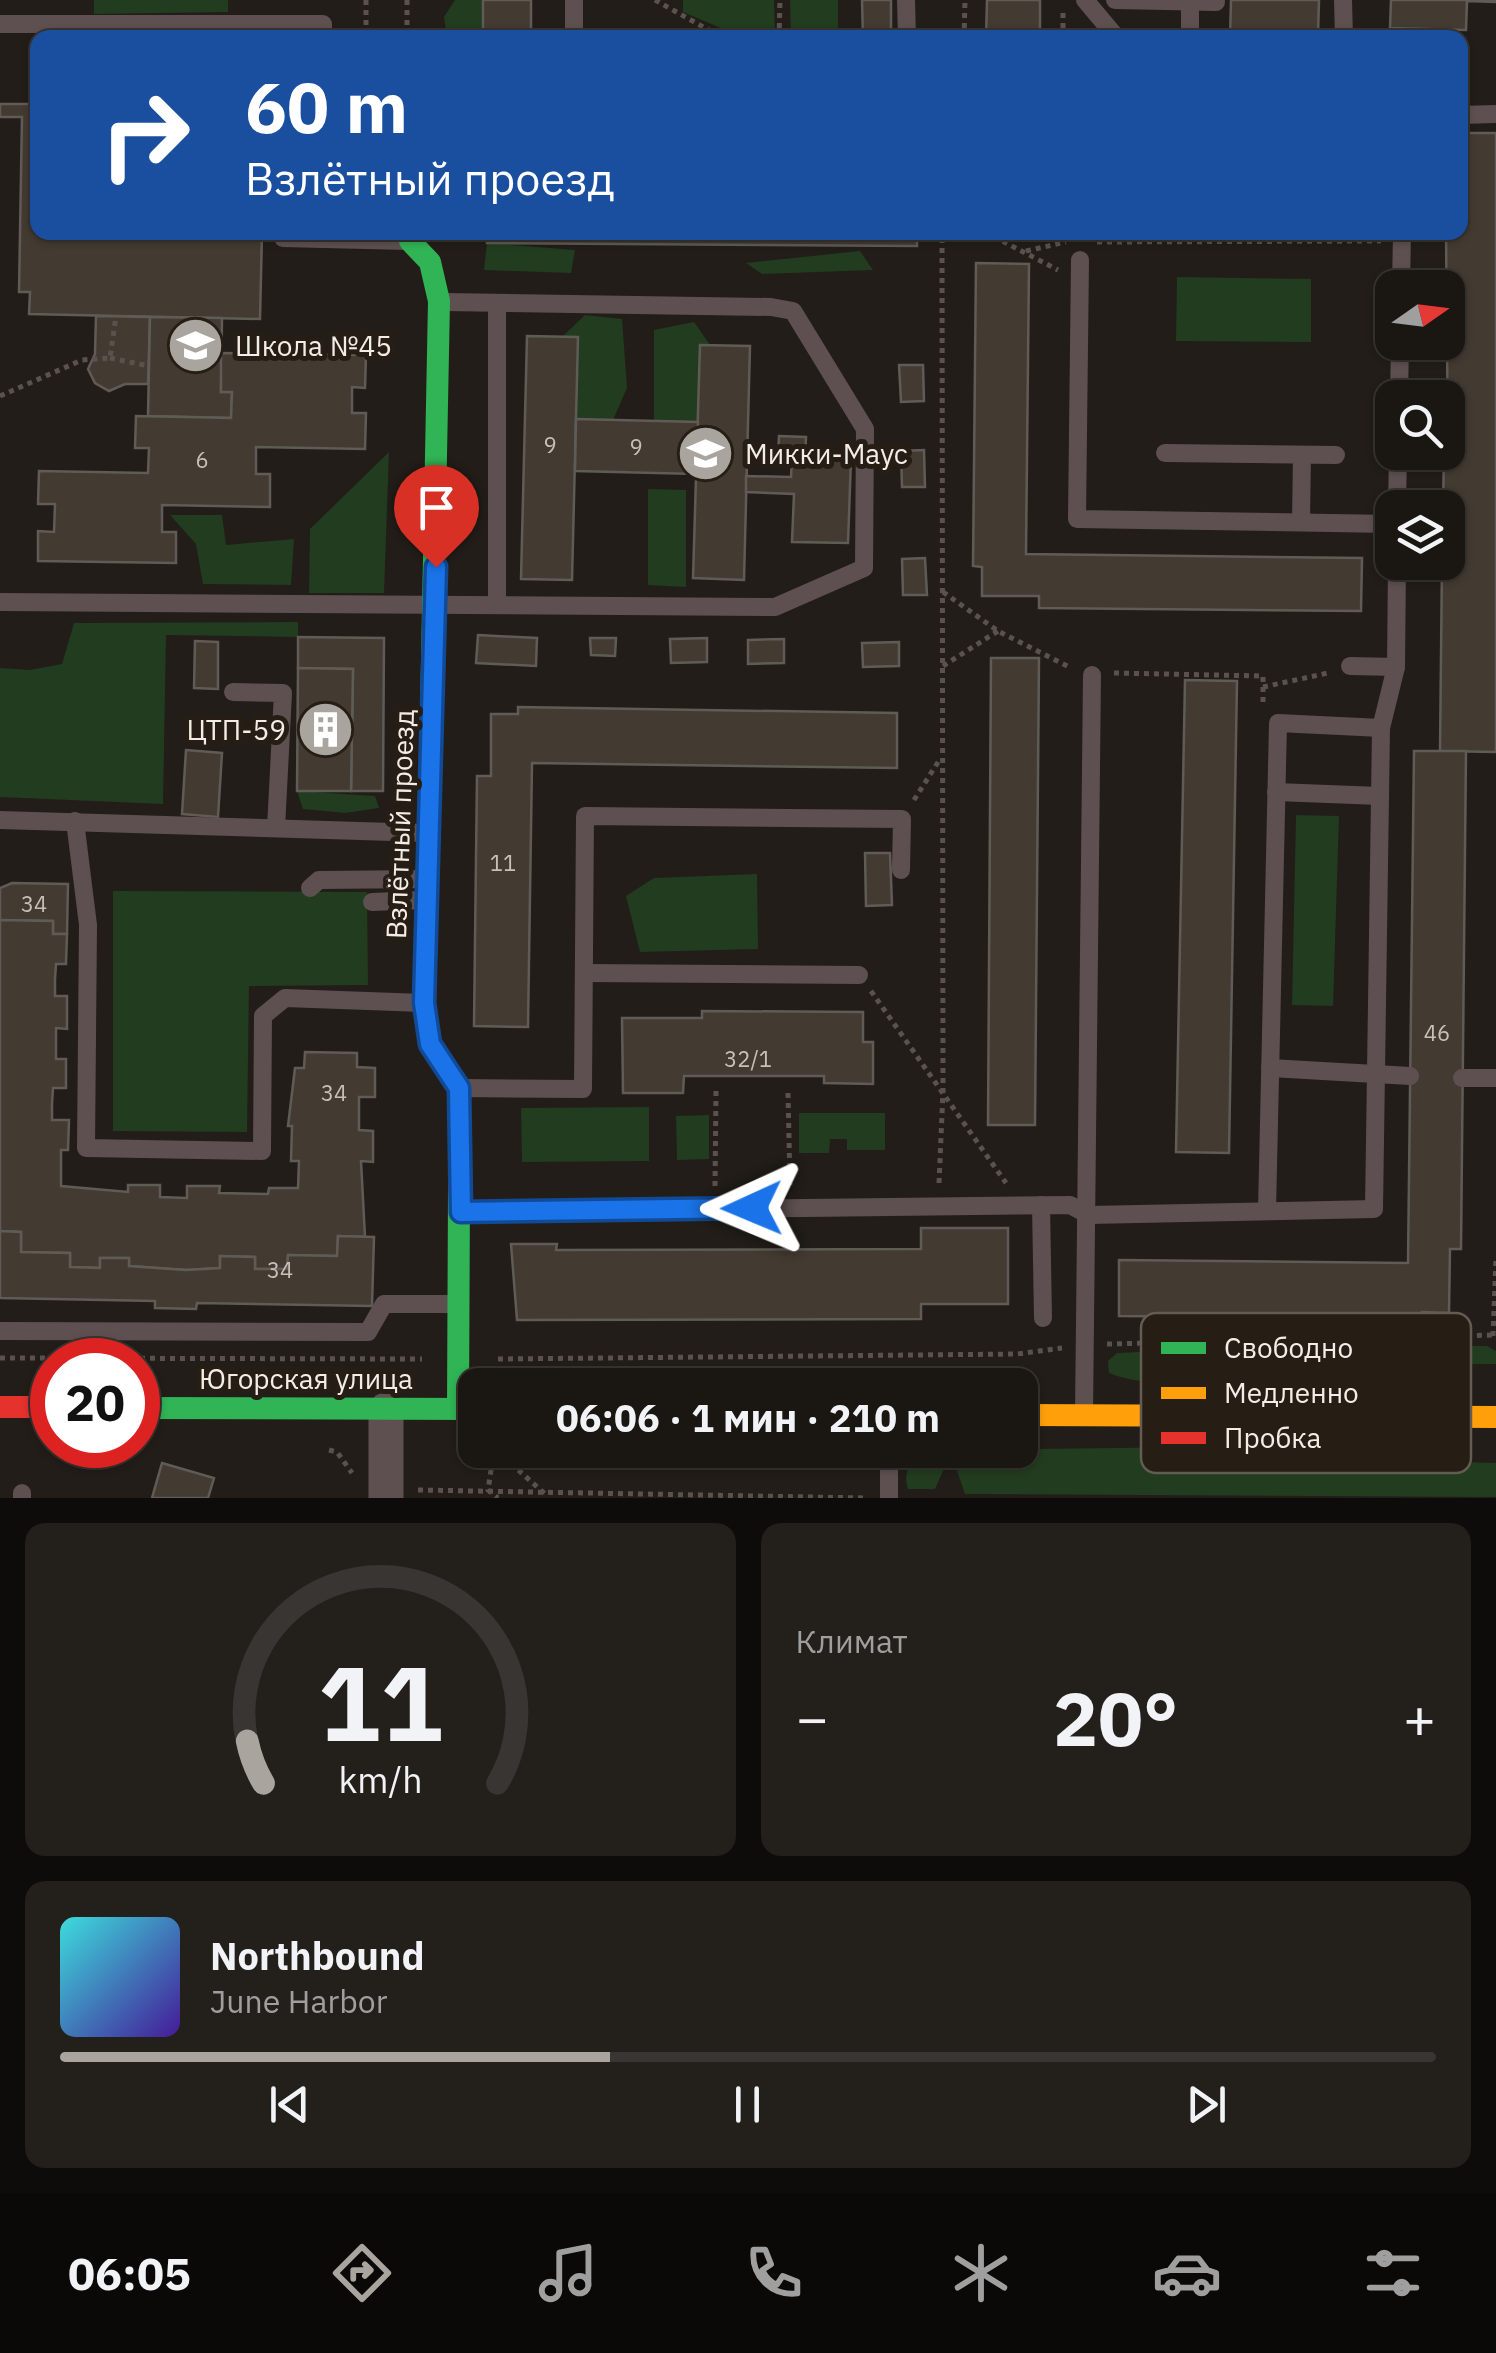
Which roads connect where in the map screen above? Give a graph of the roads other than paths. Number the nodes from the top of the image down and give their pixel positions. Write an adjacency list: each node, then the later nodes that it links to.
1 (574, 0): 10 (lane)
2 (906, 0): 11 (lane)
3 (1085, 0): 12 (lane)
4 (1115, 0): 6 (lane)
5 (1343, 0): 14 (lane)
6 (1190, 2): 7 (lane); 13 (lane)
7 (1216, 2)
8 (0, 24): 9 (lane)
9 (323, 30)
10 (574, 30)
11 (907, 30)
12 (1111, 30)
13 (1190, 30)
14 (1344, 30)
15 (1468, 114): 16 (lane)
16 (1496, 114)
17 (389, 240): 19 (lane)
18 (1402, 240): 21 (lane)
19 (402, 241): 22 (street, Взлётный проезд)
20 (1077, 251): 27 (lane)
21 (1401, 270)
22 (438, 301): 23 (lane); 32 (street, Взлётный проезд)
23 (496, 304): 31 (lane); 31 (lane)
24 (1165, 453): 25 (lane)
25 (1302, 455): 26 (lane); 27 (lane)
26 (1336, 455)
27 (1301, 522): 28 (lane)
28 (1375, 524)
29 (1396, 580): 34 (lane)
30 (0, 602): 32 (lane)
31 (496, 604): 32 (lane)
32 (435, 605): 43 (street, Взлётный проезд)
33 (1350, 666): 34 (lane)
34 (1396, 667): 37 (lane)
35 (1092, 675): 60 (lane)
36 (233, 692): 42 (lane)
37 (1381, 728): 38 (lane); 39 (lane)
38 (1276, 792): 39 (lane); 51 (lane)
39 (1380, 796): 52 (lane)
40 (0, 820): 41 (lane)
41 (75, 821): 42 (lane); 50 (lane)
42 (276, 828): 43 (lane)
43 (431, 834): 46 (street, Взлётный проезд)
44 (901, 870): 48 (lane)
45 (310, 888): 46 (lane)
46 (429, 889): 47 (lane); 50 (street, Взлётный проезд)
47 (372, 902)
48 (584, 973): 49 (lane); 56 (lane)
49 (858, 974)
50 (424, 1003): 56 (street, Взлётный проезд)
51 (1270, 1068): 52 (lane); 58 (lane)
52 (1377, 1075): 53 (lane); 58 (lane)
53 (1410, 1076)
54 (1462, 1078): 55 (lane)
55 (1496, 1078)
56 (459, 1088): 59 (street)
57 (1041, 1205): 59 (lane); 60 (lane); 62 (lane)
58 (1267, 1210): 60 (lane)
59 (461, 1212): 61 (street)
60 (1089, 1215): 71 (lane)
61 (460, 1304): 63 (lane); 64 (street)
62 (1043, 1318)
63 (0, 1331)
64 (460, 1368)
65 (0, 1406): 66 (street)
66 (30, 1407)
67 (160, 1408): 69 (street, Югорская улица)
68 (458, 1409): 69 (street, Югорская улица)
69 (386, 1410): 76 (street)
70 (1038, 1415): 71 (street)
71 (1084, 1416): 72 (street)
72 (1141, 1416)
73 (1471, 1417): 74 (street)
74 (1496, 1417)
75 (889, 1468): 77 (lane)
76 (386, 1493)
77 (889, 1498)

